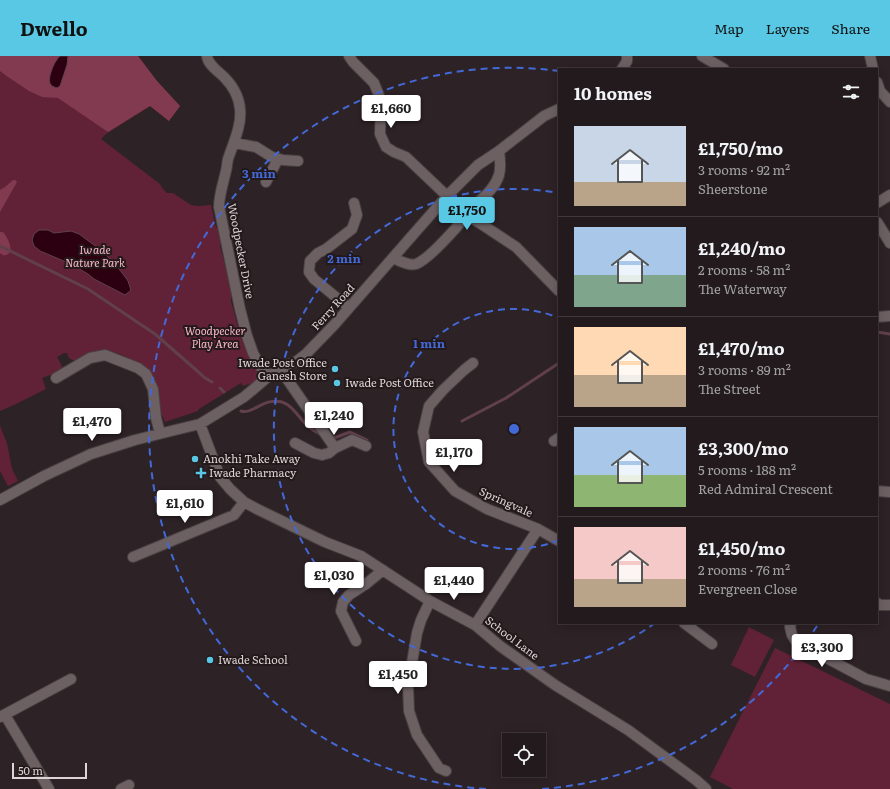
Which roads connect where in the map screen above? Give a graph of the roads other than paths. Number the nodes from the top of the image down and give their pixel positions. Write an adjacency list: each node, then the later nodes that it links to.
1 (349, 56): 16 (street)
2 (627, 56): 5 (street)
3 (702, 56): 6 (street)
4 (208, 60): 10 (street, Woodpecker Drive)
5 (622, 68)
6 (722, 68)
7 (878, 88): 8 (street)
8 (890, 102)
9 (558, 109): 11 (street, Ferry Road)
10 (235, 143): 12 (street); 29 (street, Woodpecker Drive)
11 (499, 151): 16 (street, Ferry Road); 19 (street)
12 (278, 159): 13 (street); 14 (street)
13 (298, 161)
14 (266, 182)
15 (890, 195): 17 (street)
16 (448, 196): 22 (street, Ferry Road)
17 (878, 202)
18 (354, 204): 24 (street)
19 (466, 214): 22 (street); 23 (street)
20 (878, 224): 21 (street)
21 (890, 243)
22 (393, 258): 24 (street, Ferry Road)
23 (558, 290)
24 (348, 308): 28 (street, Ferry Road)
25 (890, 316): 26 (street)
26 (878, 317)
27 (473, 363): 40 (street, Springvale)
28 (280, 369): 29 (street, Ferry Road); 33 (street)
29 (269, 376): 31 (street, Ferry Road)
30 (56, 378): 32 (street)
31 (200, 424): 32 (street, Ferry Road); 39 (street, School Lane)
32 (160, 434): 38 (street, Ferry Road)
33 (330, 441): 34 (street); 35 (street)
34 (295, 443)
35 (366, 446)
36 (878, 491): 37 (street)
37 (890, 492)
38 (0, 500)
39 (244, 502): 42 (street); 43 (street, School Lane)
40 (538, 529): 41 (street, Springvale); 49 (street)
41 (558, 540)
42 (133, 557)
43 (382, 570): 44 (street, School Lane); 50 (street)
44 (430, 601): 49 (street, School Lane); 55 (street)
45 (878, 604): 46 (street)
46 (890, 605)
47 (685, 624): 51 (street)
48 (791, 624): 53 (street)
49 (475, 625): 57 (street, School Lane)
50 (356, 641)
51 (712, 644)
52 (71, 679): 54 (street)
53 (890, 686)
54 (2, 716): 56 (street)
55 (446, 771)
56 (49, 789)
57 (706, 789)

